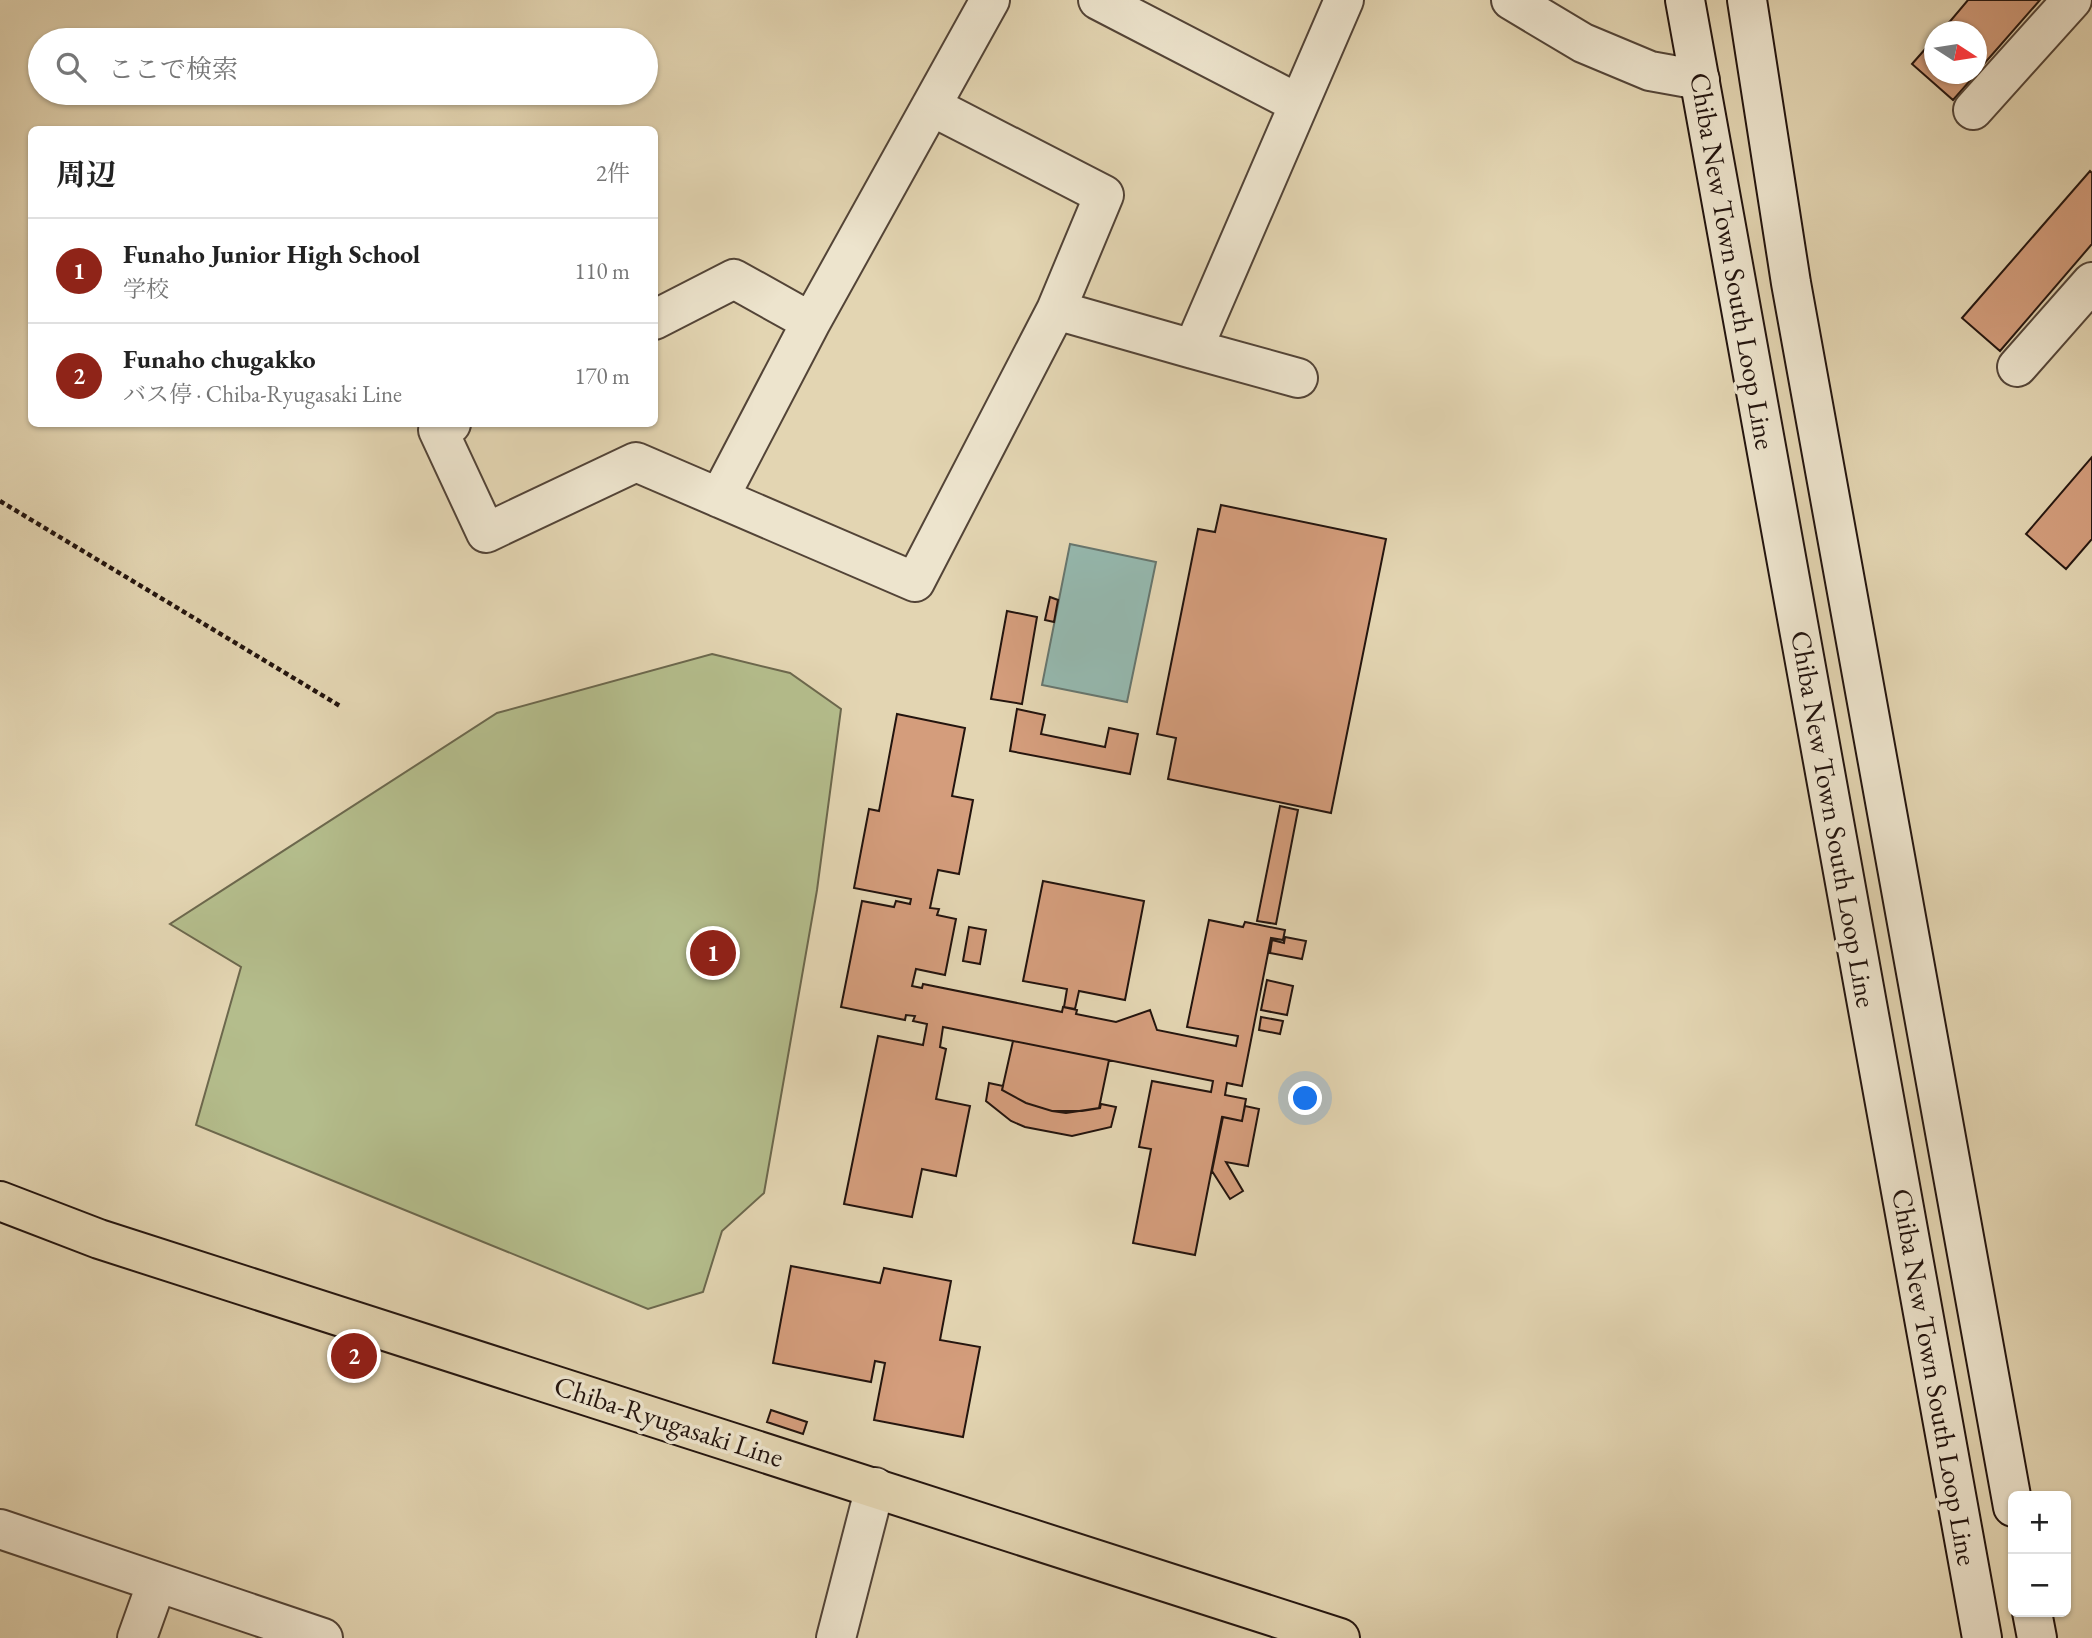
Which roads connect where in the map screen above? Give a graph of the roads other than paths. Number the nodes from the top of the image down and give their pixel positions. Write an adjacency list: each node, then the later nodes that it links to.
1 (990, 0): 10 (street)
2 (1098, 0): 9 (street)
3 (1344, 0): 9 (street)
4 (1511, 0): 8 (street)
5 (1685, 0): 8 (street, Chiba New Town South Loop Line)
6 (1747, 0): 23 (street, Chiba New Town South Loop Line)
7 (2072, 0): 11 (street)
8 (1700, 80): 31 (street, Chiba New Town South Loop Line)
9 (1298, 104): 16 (street)
10 (931, 106): 13 (street); 15 (street)
11 (1973, 110)
12 (2092, 282): 17 (street)
13 (1056, 310): 16 (street); 20 (street)
14 (658, 318): 15 (street)
15 (811, 322): 20 (street)
16 (1193, 349): 18 (street)
17 (2017, 367)
18 (1298, 378)
19 (444, 427): 20 (street)
20 (719, 498)
21 (0, 1201): 22 (main road, Chiba-Ryugasaki Line)
22 (875, 1487): 29 (street); 30 (main road, Chiba-Ryugasaki Line)
23 (2010, 1491)
24 (0, 1529): 25 (street)
25 (157, 1582): 27 (street); 28 (street)
26 (2033, 1617): 32 (street)
27 (137, 1638)
28 (323, 1638)
29 (836, 1638)
30 (1340, 1638)
31 (1982, 1638)
32 (2037, 1638)

